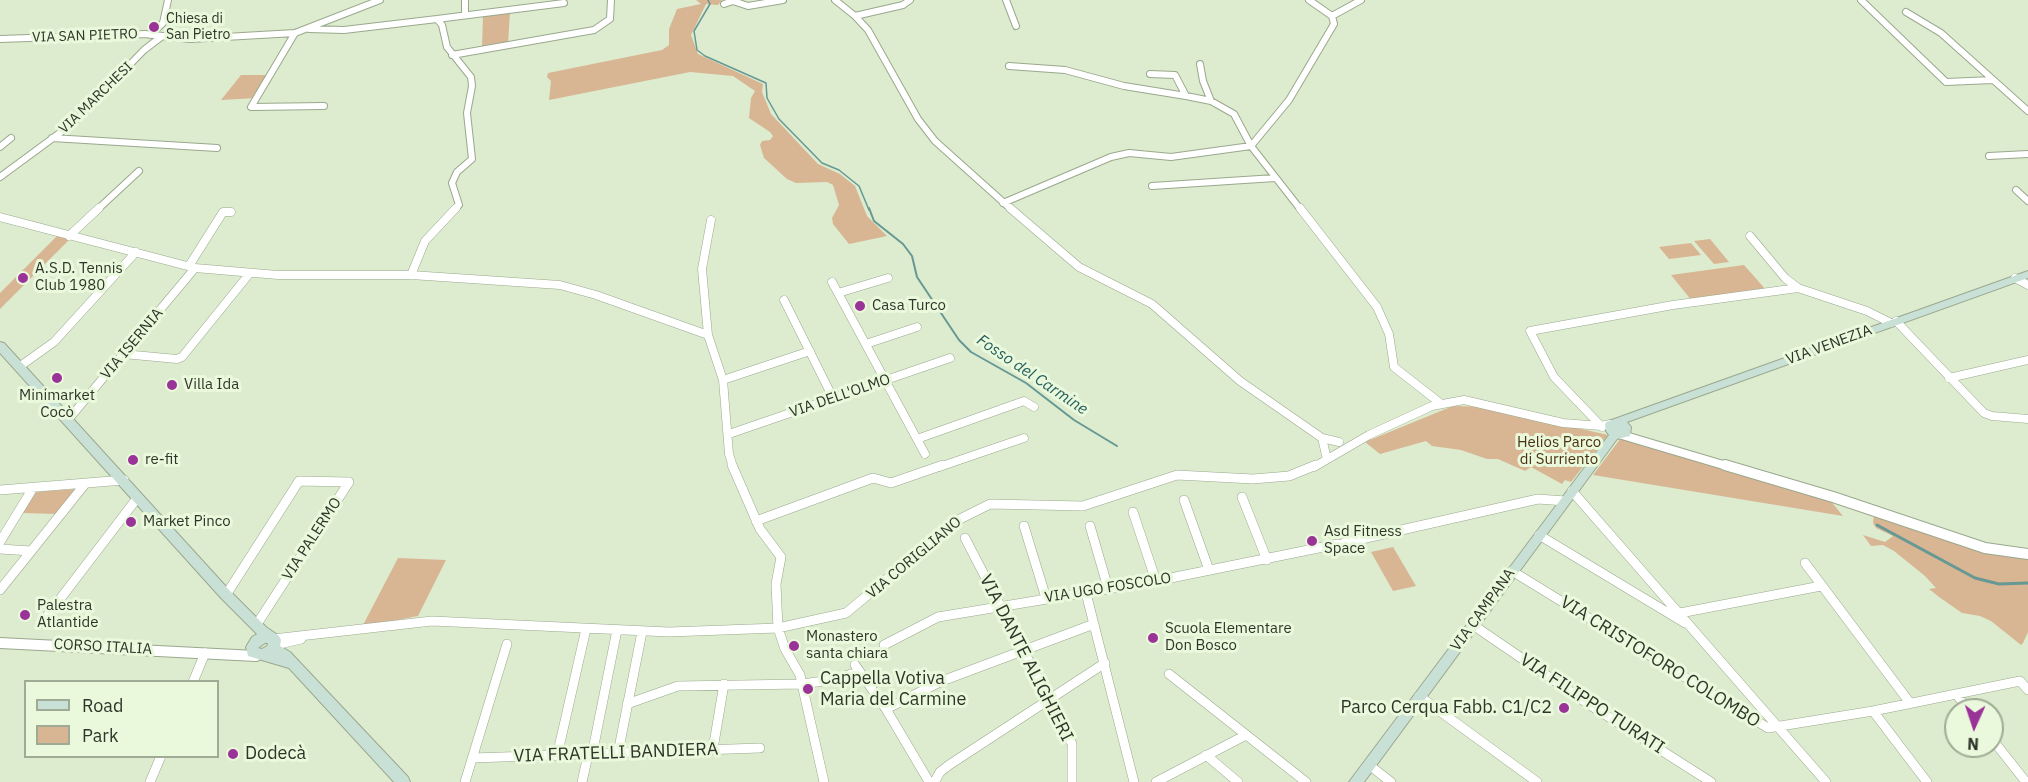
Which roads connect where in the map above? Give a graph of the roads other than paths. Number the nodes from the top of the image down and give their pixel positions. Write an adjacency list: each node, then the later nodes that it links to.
1 (168, 0): 22 (street)
2 (380, 0): 20 (street, VIA SAN PIETRO)
3 (465, 0): 15 (street)
4 (611, 0): 25 (street)
5 (783, 0): 13 (street)
6 (835, 0): 16 (street)
7 (910, 0): 16 (street)
8 (1006, 0): 19 (street)
9 (1310, 0): 17 (street)
10 (1361, 0): 17 (street)
11 (1861, 0): 29 (street)
12 (564, 3): 18 (street)
13 (724, 4)
14 (1906, 12): 29 (street)
15 (465, 13)
16 (855, 16): 47 (street)
17 (1332, 16): 36 (street)
18 (437, 19): 20 (street); 25 (street)
19 (1016, 26)
20 (309, 29): 21 (street, VIA SAN PIETRO)
21 (295, 33): 23 (street, VIA SAN PIETRO); 32 (street)
22 (150, 35): 23 (street, VIA SAN PIETRO); 24 (street, VIA SAN PIETRO)
23 (160, 37): 35 (street, VIA MARCHESI)
24 (0, 39)
25 (452, 55): 57 (street)
26 (1200, 64): 31 (street)
27 (1009, 66): 30 (street)
28 (1150, 74): 30 (street)
29 (1993, 80): 33 (street)
30 (1186, 96): 31 (street)
31 (1211, 101): 36 (street)
32 (324, 106)
33 (2028, 111)
34 (11, 138): 37 (street)
35 (52, 138): 38 (street); 42 (street, VIA MARCHESI)
36 (1251, 146): 43 (street); 47 (street)
37 (0, 147)
38 (217, 148)
39 (2028, 154): 40 (street)
40 (1989, 156)
41 (139, 171): 51 (street)
42 (0, 177)
43 (1275, 178): 44 (street); 79 (street)
44 (1152, 186)
45 (2016, 190): 46 (street)
46 (2028, 201)
47 (1003, 203): 86 (street)
48 (231, 212): 54 (street, VIA ISERNIA)
49 (0, 217): 51 (street)
50 (711, 220): 67 (street)
51 (69, 236): 53 (street)
52 (1750, 236): 62 (street)
53 (136, 252): 54 (street); 74 (street)
54 (192, 267): 55 (street); 71 (street, VIA ISERNIA)
55 (250, 273): 57 (street); 71 (street)
56 (2028, 274): 59 (main road, VIA VENEZIA)
57 (411, 275): 67 (street)
58 (888, 278): 63 (street)
59 (2015, 278): 61 (street); 65 (main road, VIA VENEZIA)
60 (832, 282): 63 (street)
61 (2028, 285)
62 (1798, 288): 65 (street); 83 (street)
63 (838, 293): 68 (street)
64 (784, 300): 70 (street)
65 (1893, 322): 75 (street); 83 (main road, VIA VENEZIA)
66 (917, 327): 68 (street)
67 (708, 335): 76 (street)
68 (866, 344): 77 (street)
69 (0, 346): 74 (main road)
70 (810, 351): 76 (street); 78 (street)
71 (123, 354): 82 (street, VIA ISERNIA)
72 (950, 358): 77 (street, VIA DELL'OLMO)
73 (2028, 360): 75 (street)
74 (19, 367): 82 (main road)
75 (1949, 378): 81 (street)
76 (723, 380): 84 (street)
77 (885, 381): 78 (street, VIA DELL'OLMO); 87 (street)
78 (834, 398): 84 (street, VIA DELL'OLMO)
79 (1440, 403): 83 (street, VIA CORIGLIANO); 128 (street, VIA CORIGLIANO)
80 (1034, 407): 87 (street)
81 (2028, 419)
82 (68, 420): 91 (main road)
83 (1616, 430): 94 (main road, VIA CAMPANA); 109 (street)
84 (729, 434): 101 (street)
85 (1024, 438): 101 (street)
86 (1322, 438): 88 (street); 90 (street)
87 (917, 439): 89 (street)
88 (1339, 442)
89 (925, 454)
90 (1326, 455)
91 (124, 480): 92 (street); 97 (main road)
92 (85, 483): 93 (street); 108 (street)
93 (33, 488): 95 (street); 106 (street)
94 (1573, 489): 99 (main road, VIA CAMPANA); 122 (street)
95 (0, 490)
96 (1242, 496): 110 (street)
97 (138, 497): 119 (main road); 123 (street)
98 (1184, 500): 112 (street)
99 (1564, 501): 104 (main road, VIA CAMPANA); 110 (street, VIA UGO FOSCOLO)
100 (1133, 512): 114 (street)
101 (756, 521): 128 (street)
102 (1024, 526): 120 (street)
103 (1090, 526): 116 (street)
104 (1539, 535): 113 (main road, VIA CAMPANA); 127 (street)
105 (965, 538): 121 (street, VIA DANTE ALIGHIERI)
106 (0, 542)
107 (0, 549): 108 (street)
108 (31, 551): 117 (street)
109 (2028, 555)
110 (1267, 560): 112 (street, VIA UGO FOSCOLO)
111 (1805, 563): 115 (street)
112 (1209, 570): 114 (street, VIA UGO FOSCOLO)
113 (1512, 571): 126 (main road, VIA CAMPANA); 156 (street, VIA CRISTOFORO COLOMBO)
114 (1156, 581): 116 (street, VIA UGO FOSCOLO)
115 (1821, 586): 122 (street); 152 (street)
116 (1108, 588): 118 (street, VIA UGO FOSCOLO)
117 (0, 590)
118 (1086, 593): 120 (street, VIA UGO FOSCOLO); 125 (street)
119 (226, 595): 124 (main road); 124 (street, VIA PALERMO)
120 (1046, 598): 121 (street, VIA UGO FOSCOLO)
121 (1002, 606): 136 (street, VIA UGO FOSCOLO); 138 (street, VIA DANTE ALIGHIERI)
122 (1680, 613): 127 (street)
123 (40, 624)
124 (257, 624): 137 (main road)
125 (1094, 624): 138 (street); 141 (street)
126 (1473, 625): 149 (main road, VIA CAMPANA); 182 (street, VIA FILIPPO TURATI)
127 (1692, 626): 156 (street)
128 (778, 628): 131 (street, VIA CORIGLIANO); 146 (street)
129 (586, 629): 130 (street, VIA CORIGLIANO); 132 (street, VIA CORIGLIANO); 164 (street)
130 (617, 630): 131 (street, VIA CORIGLIANO); 162 (street)
131 (642, 632): 153 (street)
132 (314, 635): 133 (street); 137 (street)
133 (292, 642): 137 (street); 140 (street)
134 (0, 643): 139 (street, CORSO ITALIA)
135 (507, 644): 166 (street)
136 (884, 645)
137 (265, 646): 139 (street, CORSO ITALIA); 140 (main road); 142 (main road)
138 (1024, 650): 151 (street, VIA DANTE ALIGHIERI); 154 (street)
139 (205, 653): 144 (street)
140 (286, 656): 142 (main road)
141 (1105, 663): 151 (street); 175 (street)
142 (297, 668): 170 (main road)
143 (1169, 674): 157 (street)
144 (193, 680)
145 (724, 684): 146 (street); 153 (street); 159 (street)
146 (801, 684): 154 (street); 173 (street)
147 (2028, 690): 148 (street)
148 (1956, 693): 150 (street); 152 (street)
149 (1419, 696): 167 (main road, VIA CAMPANA); 181 (street)
150 (1960, 698)
151 (1050, 700): 168 (street); 174 (street, VIA DANTE ALIGHIERI)
152 (1910, 703): 155 (street)
153 (627, 704): 160 (street)
154 (886, 710): 168 (street)
155 (1873, 711): 156 (street); 184 (street)
156 (1780, 728): 183 (street, VIA CRISTOFORO COLOMBO)
157 (1246, 735): 163 (street); 178 (street)
158 (760, 748): 159 (street, VIA FRATELLI BANDIERA)
159 (713, 749): 160 (street, VIA FRATELLI BANDIERA)
160 (618, 753): 162 (street, VIA FRATELLI BANDIERA)
161 (2004, 754): 185 (street)
162 (590, 755): 164 (street, VIA FRATELLI BANDIERA); 172 (street)
163 (1206, 755): 176 (street); 177 (street)
164 (557, 756): 166 (street, VIA FRATELLI BANDIERA)
165 (160, 758): 169 (street)
166 (472, 758): 171 (street)
167 (1369, 765): 179 (main road, VIA CAMPANA); 180 (street)
168 (931, 781)
169 (150, 782)
170 (403, 782)
171 (465, 782)
172 (582, 782)
173 (824, 782)
174 (1072, 782)
175 (1134, 782)
176 (1156, 782)
177 (1238, 782)
178 (1306, 782)
179 (1356, 782)
180 (1391, 782)
181 (1537, 782)
182 (1711, 782)
183 (1826, 782)
184 (1927, 782)
185 (2026, 782)

